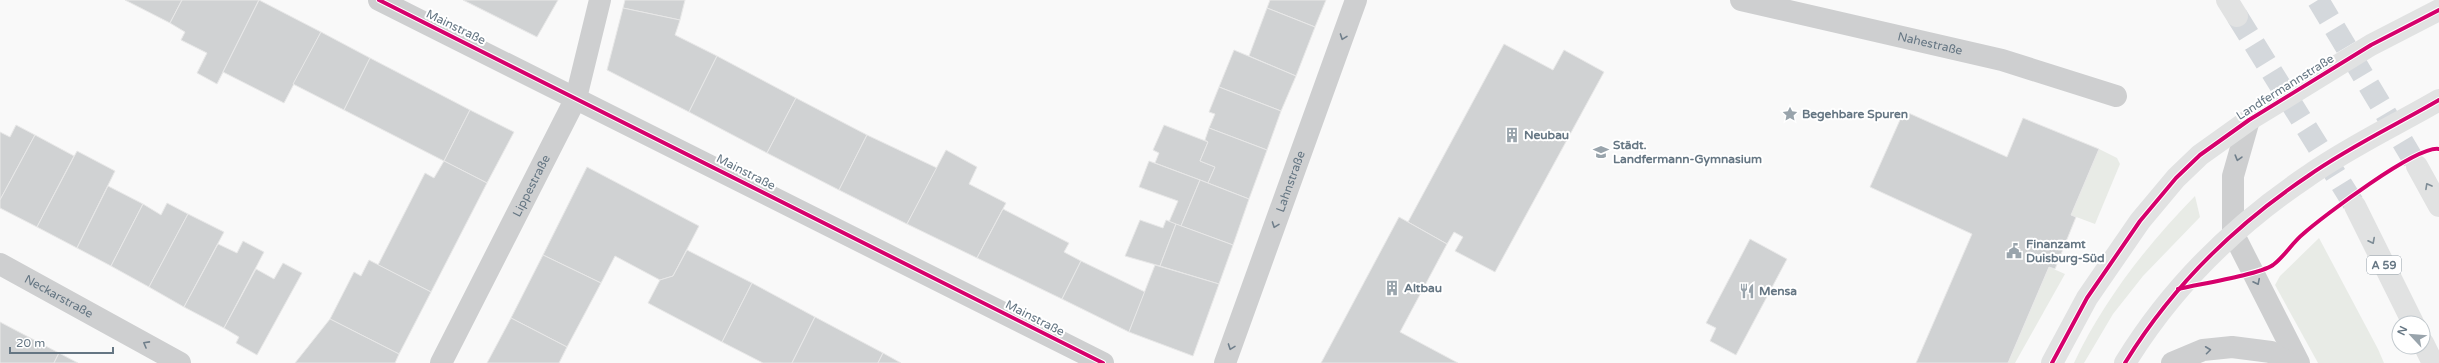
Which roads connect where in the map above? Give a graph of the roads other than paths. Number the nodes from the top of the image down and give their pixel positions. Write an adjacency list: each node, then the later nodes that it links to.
1 (379, 0): 7 (street, Mainstraße)
2 (600, 0): 7 (street, Lippestraße)
3 (1356, 0): 19 (street, Lahnstraße, one-way to 19)
4 (1741, 0): 6 (street, Nahestraße)
5 (2434, 12): 9 (main road, Landfermannstraße)
6 (2116, 96)
7 (576, 98): 17 (street, Lippestraße); 18 (street, Mainstraße)
8 (2439, 100): 13 (main road)
9 (2249, 120): 13 (street, one-way to 13); 20 (main road, Landfermannstraße)
10 (2417, 166): 12 (main road, one-way to 10)
11 (2355, 206): 15 (main road, A 59, one-way to 15)
12 (2439, 206)
13 (2233, 233): 21 (main road); 24 (street, one-way to 24)
14 (0, 264): 16 (street, Neckarstraße, one-way to 14)
15 (2409, 315)
16 (180, 363)
17 (442, 363)
18 (1103, 363)
19 (1225, 363)
20 (2052, 363)
21 (2125, 363)
22 (2172, 363): 23 (street, one-way to 23)
23 (2288, 363)
24 (2299, 363)

